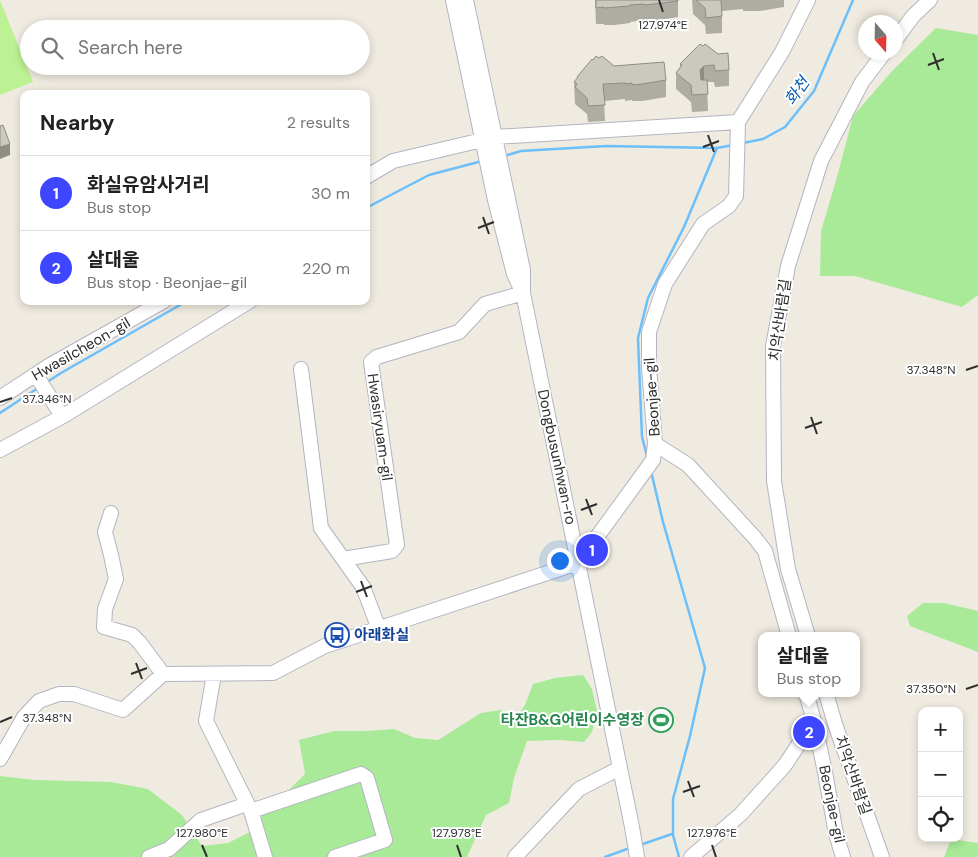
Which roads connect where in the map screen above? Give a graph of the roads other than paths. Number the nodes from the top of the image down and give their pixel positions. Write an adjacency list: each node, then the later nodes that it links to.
1 (453, 0): 8 (street, Dongbusunhwan-ro)
2 (466, 0): 8 (street, Dongbusunhwan-ro)
3 (808, 0): 7 (street)
4 (930, 0): 5 (street)
5 (903, 30)
6 (879, 60): 24 (street, 치악산바람길)
7 (738, 125): 8 (street); 17 (street, Beonjae-gil)
8 (490, 144): 9 (street); 10 (street, Dongbusunhwan-ro)
9 (370, 174)
10 (523, 293): 20 (street, Hwasiryuam-gil); 21 (street, Dongbusunhwan-ro)
11 (157, 305): 14 (street, Hwasilcheon-gil)
12 (243, 305): 16 (street)
13 (301, 369): 20 (street)
14 (38, 378): 15 (street, Hwasilcheon-gil); 16 (street)
15 (0, 398)
16 (61, 414): 18 (street)
17 (655, 444): 21 (street); 23 (street, Beonjae-gil)
18 (0, 450)
19 (111, 512): 25 (street)
20 (343, 559): 22 (street)
21 (578, 563): 22 (street); 31 (street, Dongbusunhwan-ro)
22 (379, 629): 26 (street)
23 (789, 632)
24 (807, 632)
25 (163, 674): 26 (street); 30 (street)
26 (214, 674): 32 (street)
27 (807, 697): 29 (street, Beonjae-gil)
28 (827, 697): 40 (street, 치악산바람길)
29 (814, 721): 38 (street); 39 (street, Beonjae-gil)
30 (0, 759)
31 (620, 768): 36 (street); 37 (street, Dongbusunhwan-ro)
32 (249, 808): 33 (street); 34 (street); 35 (street)
33 (149, 857)
34 (266, 857)
35 (335, 857)
36 (514, 857)
37 (637, 857)
38 (691, 857)
39 (843, 857)
40 (882, 857)

